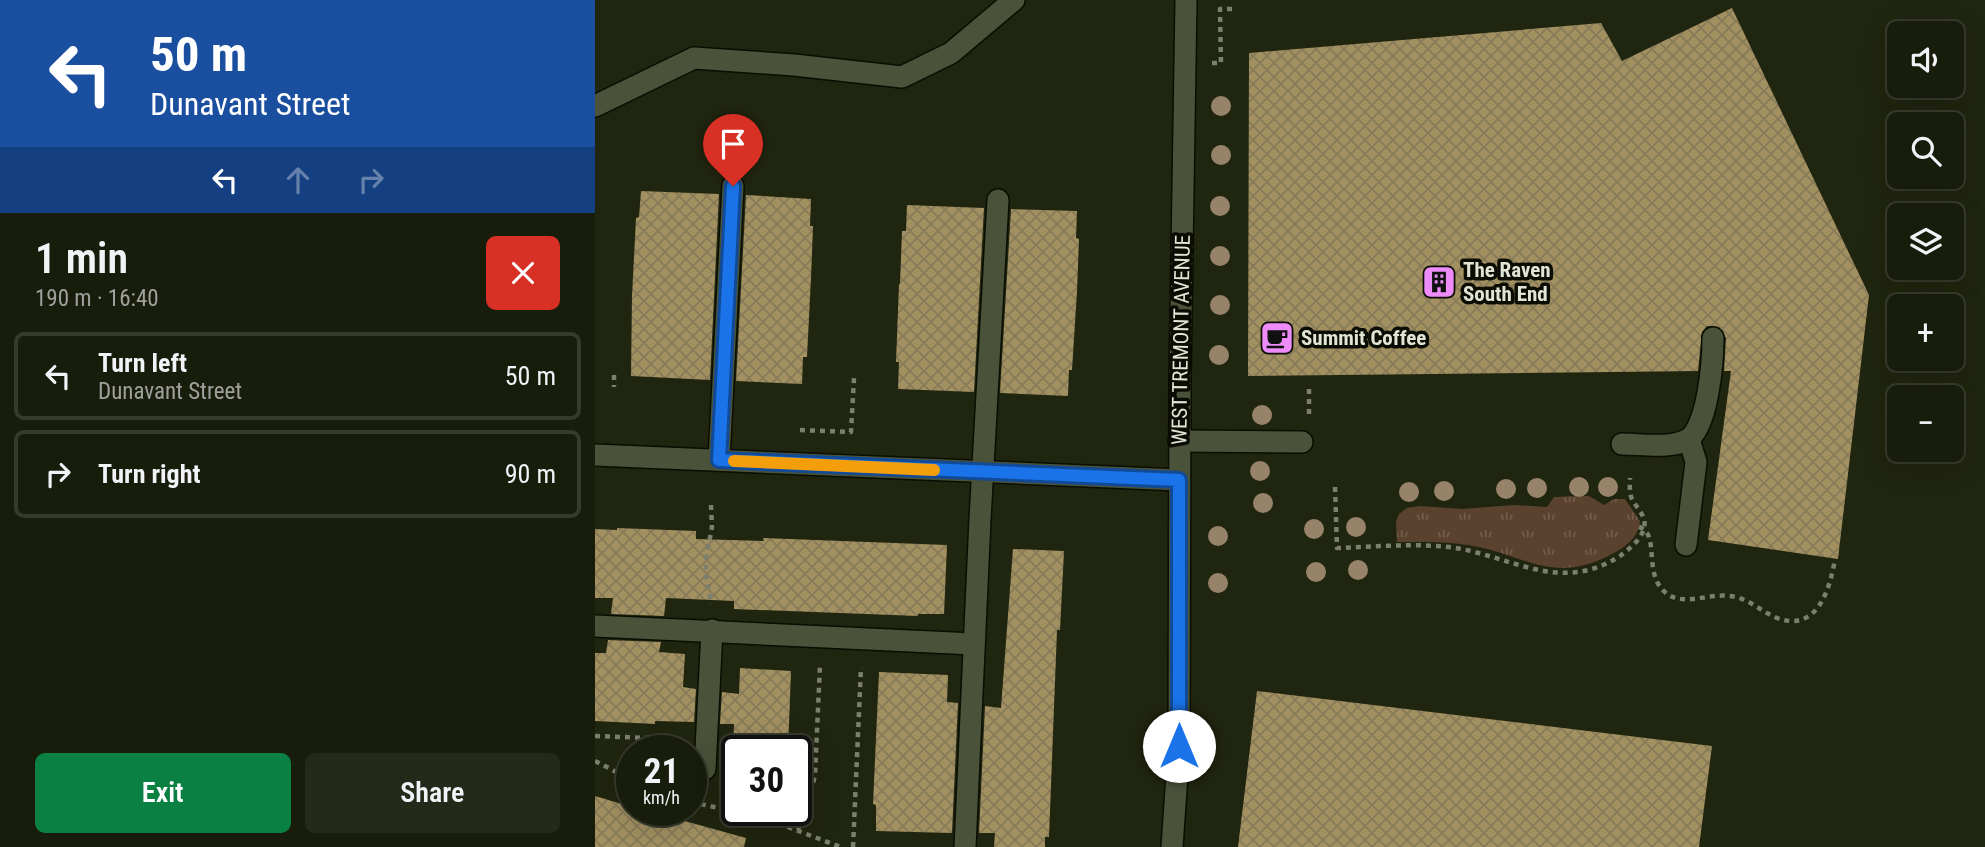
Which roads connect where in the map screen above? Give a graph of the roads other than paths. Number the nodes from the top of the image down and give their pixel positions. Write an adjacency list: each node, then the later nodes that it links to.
1 (1014, 0): 3 (street)
2 (1186, 0): 8 (street, WEST TREMONT AVENUE)
3 (595, 106)
4 (733, 186): 12 (street)
5 (998, 200): 13 (street)
6 (1713, 338): 7 (street)
7 (1689, 439): 10 (street); 15 (street)
8 (1179, 441): 9 (street); 14 (street, WEST TREMONT AVENUE)
9 (1302, 442)
10 (1622, 444)
11 (595, 455): 12 (street)
12 (719, 460): 13 (street)
13 (982, 473): 14 (street); 18 (street)
14 (1179, 480): 21 (street, WEST TREMONT AVENUE)
15 (1686, 545)
16 (712, 621): 17 (street); 18 (street); 19 (street)
17 (595, 626)
18 (974, 644): 20 (street)
19 (707, 735)
20 (965, 847)
21 (1172, 847)

